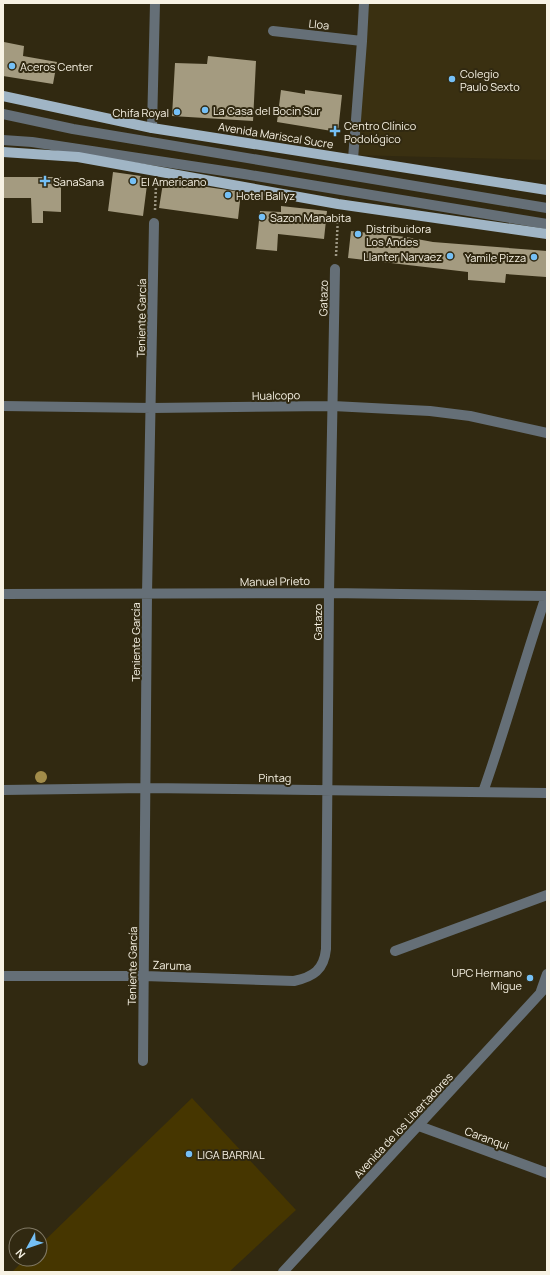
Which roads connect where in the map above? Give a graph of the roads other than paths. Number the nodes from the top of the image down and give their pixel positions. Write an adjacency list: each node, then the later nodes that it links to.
1 (155, 3): 7 (street)
2 (364, 3): 4 (street)
3 (273, 32): 4 (street, Lloa)
4 (362, 41): 10 (street)
5 (3, 96): 7 (main road, Avenida Mariscal Sucre)
6 (3, 114): 12 (street)
7 (152, 128): 10 (main road, Avenida Mariscal Sucre)
8 (3, 140): 14 (street)
9 (3, 152): 15 (main road)
10 (353, 159): 11 (main road, Avenida Mariscal Sucre)
11 (547, 190)
12 (547, 208)
13 (154, 223): 19 (street, Teniente García)
14 (547, 224)
15 (547, 234)
16 (335, 269): 18 (street, Gatazo)
17 (3, 406): 19 (street, Hualcopo)
18 (333, 406): 19 (street, Hualcopo); 20 (street, Hualcopo); 21 (street, Gatazo)
19 (152, 408): 23 (street, Teniente García)
20 (547, 433)
21 (329, 593): 23 (street, Manuel Prieto); 24 (street, Manuel Prieto); 26 (street, Gatazo)
22 (3, 594): 23 (street, Manuel Prieto)
23 (147, 594): 25 (street, Teniente García)
24 (546, 596): 28 (street)
25 (146, 788): 26 (street, Pintag); 27 (street, Pintag); 35 (street, Teniente García)
26 (328, 789): 28 (street, Pintag); 32 (street, Gatazo)
27 (3, 790)
28 (483, 792): 29 (street, Pintag)
29 (547, 793)
30 (547, 895): 31 (street)
31 (395, 951)
32 (315, 972): 35 (street, Zaruma)
33 (547, 974): 36 (street, Avenida de los Libertadores)
34 (3, 976): 35 (street, Zaruma)
35 (144, 976): 37 (street, Teniente García)
36 (544, 989): 38 (street, Avenida de los Libertadores)
37 (143, 1062)
38 (418, 1126): 39 (street, Caranqui); 40 (street, Avenida de los Libertadores)
39 (547, 1173)
40 (282, 1272)

